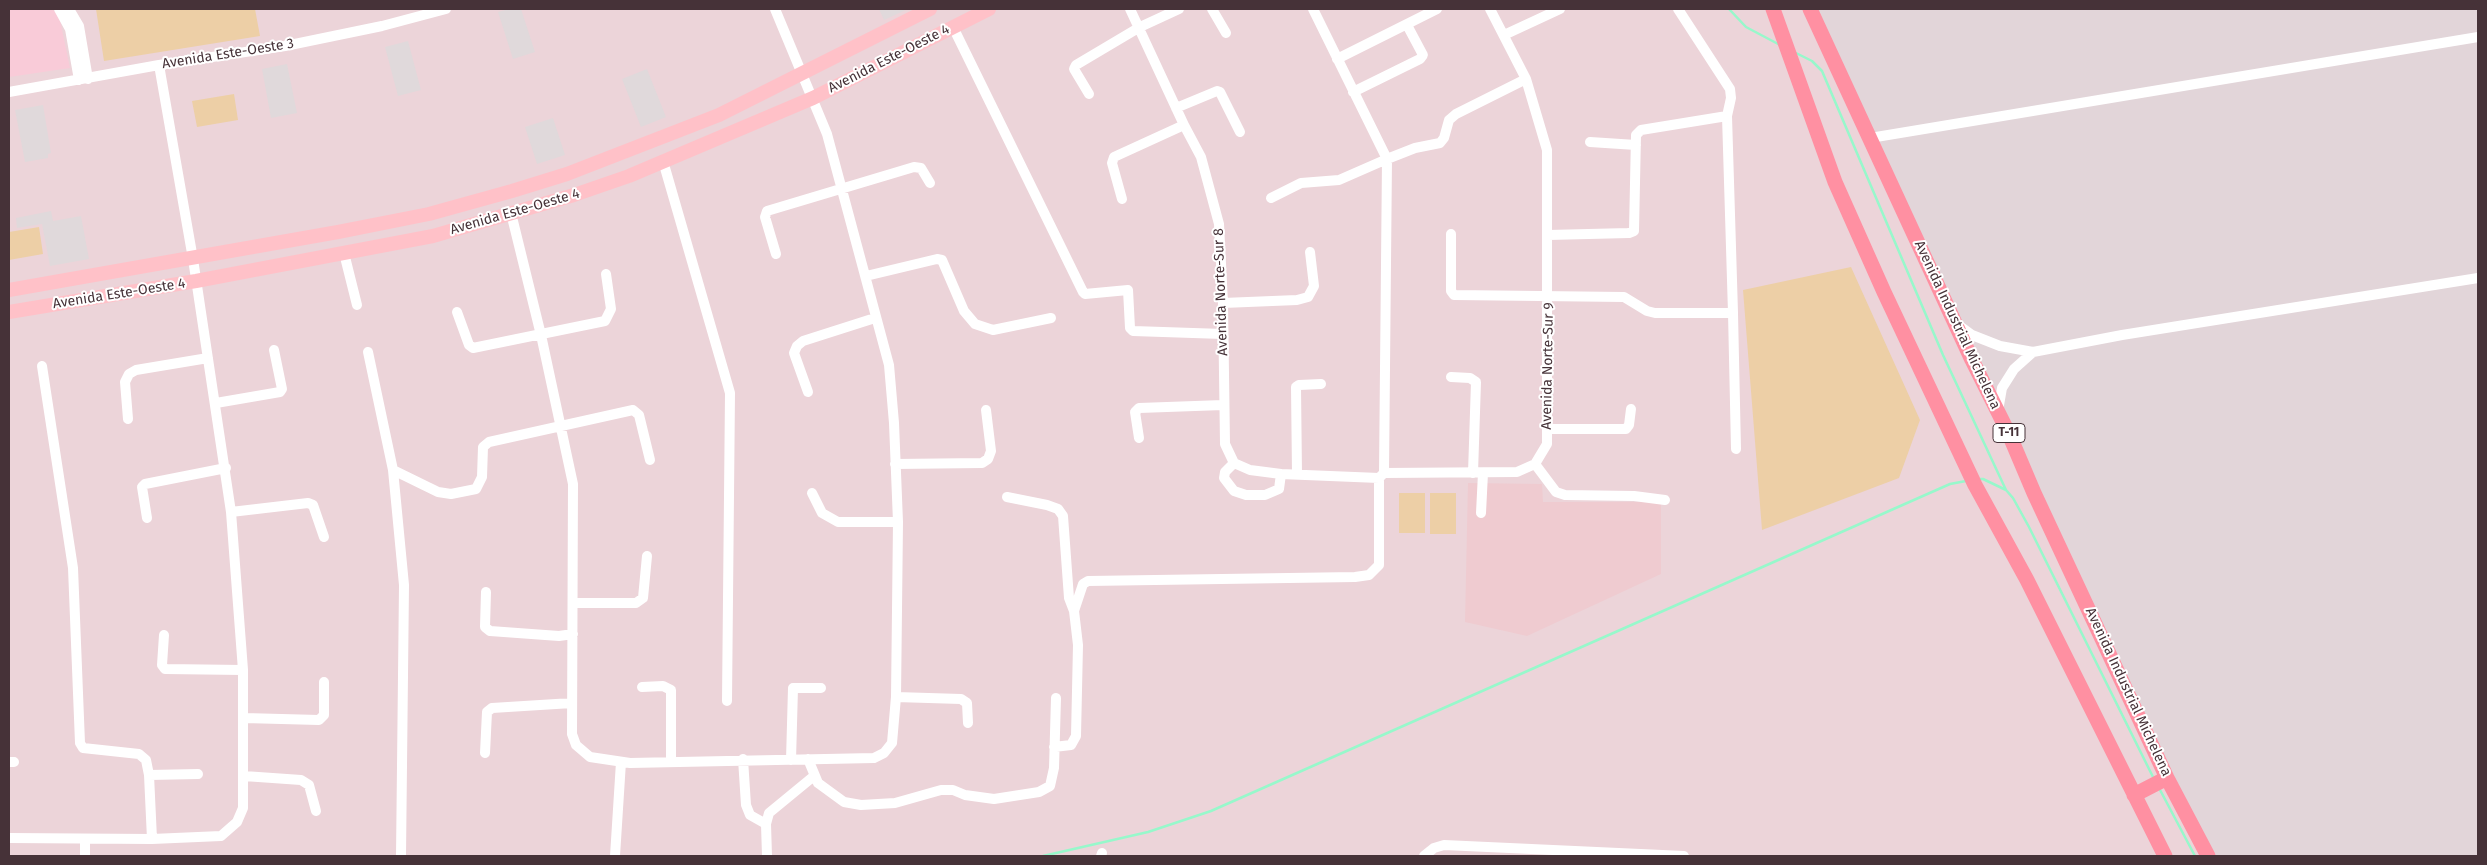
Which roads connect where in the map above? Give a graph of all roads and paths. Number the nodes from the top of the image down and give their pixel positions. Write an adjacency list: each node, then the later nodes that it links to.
1 (59, 9): 27 (street)
2 (70, 9): 27 (street)
3 (446, 9): 24 (street, Avenida Este-Oeste 3)
4 (775, 9): 25 (street)
5 (930, 9): 25 (main road)
6 (989, 9): 18 (main road, Avenida Este-Oeste 4)
7 (1130, 9): 19 (street, Avenida Norte-Sur 8)
8 (1180, 9): 19 (street)
9 (1212, 9): 20 (street)
10 (1313, 9): 23 (street)
11 (1437, 9): 17 (street)
12 (1490, 9): 21 (street, Avenida Norte-Sur 9)
13 (1560, 9): 21 (street)
14 (1678, 9): 33 (street)
15 (1773, 9): 132 (main road)
16 (1810, 9): 36 (main road, Avenida Industrial Michelena / T-11)
17 (1406, 25): 23 (street); 29 (street)
18 (953, 27): 31 (main road, Avenida Este-Oeste 4); 66 (street)
19 (1140, 27): 30 (street); 32 (street, Avenida Norte-Sur 8)
20 (1226, 33)
21 (1504, 34): 26 (street, Avenida Norte-Sur 9)
22 (2478, 37): 36 (street)
23 (1337, 59): 29 (street)
24 (159, 65): 27 (street, Avenida Este-Oeste 3); 51 (street)
25 (803, 72): 31 (street); 51 (main road)
26 (1526, 79): 39 (street); 47 (street, Avenida Norte-Sur 9)
27 (84, 80): 28 (street, Avenida Este-Oeste 3)
28 (9, 92)
29 (1353, 92): 39 (street)
30 (1089, 94)
31 (814, 98): 40 (main road, Avenida Este-Oeste 4); 42 (street)
32 (1176, 108): 34 (street, Avenida Norte-Sur 8); 35 (street)
33 (1727, 116): 38 (street); 62 (street)
34 (1184, 125): 44 (street); 58 (street, Avenida Norte-Sur 8)
35 (1240, 132)
36 (1870, 138): 65 (main road, Avenida Industrial Michelena / T-11)
37 (1590, 142): 38 (street)
38 (1636, 146): 47 (street)
39 (1387, 159): 43 (street); 95 (street)
40 (664, 162): 45 (main road, Avenida Este-Oeste 4); 116 (street)
41 (930, 183): 42 (street)
42 (842, 187): 50 (street); 53 (street)
43 (1271, 198)
44 (1122, 199)
45 (511, 213): 49 (main road, Avenida Este-Oeste 4); 67 (street)
46 (1451, 234): 57 (street)
47 (1548, 235): 57 (street, Avenida Norte-Sur 9)
48 (1310, 252): 58 (street)
49 (344, 253): 55 (main road, Avenida Este-Oeste 4); 59 (street)
50 (776, 254)
51 (193, 259): 55 (street); 56 (main road)
52 (606, 274): 67 (street)
53 (866, 276): 63 (street); 64 (street)
54 (2478, 278): 70 (street)
55 (196, 281): 60 (main road, Avenida Este-Oeste 4); 71 (street)
56 (9, 290)
57 (1549, 297): 62 (street); 83 (street, Avenida Norte-Sur 9)
58 (1223, 303): 66 (street, Avenida Norte-Sur 8)
59 (357, 305)
60 (9, 312)
61 (457, 312): 67 (street)
62 (1733, 313): 85 (street)
63 (875, 318): 75 (street); 88 (street)
64 (1051, 318)
65 (1956, 324): 70 (street); 80 (main road, Avenida Industrial Michelena / T-11)
66 (1223, 334): 77 (street, Avenida Norte-Sur 8)
67 (541, 335): 82 (street)
68 (274, 350): 76 (street)
69 (368, 352): 91 (street)
70 (2033, 352): 80 (street)
71 (208, 358): 76 (street); 81 (street)
72 (42, 366): 128 (street)
73 (1451, 377): 92 (street)
74 (1321, 384): 94 (street)
75 (808, 392)
76 (216, 403): 90 (street)
77 (1223, 405): 84 (street); 87 (street, Avenida Norte-Sur 8)
78 (1631, 409): 83 (street)
79 (986, 410): 88 (street)
80 (1998, 412): 131 (main road, Avenida Industrial Michelena / T-11)
81 (128, 419)
82 (560, 426): 86 (street); 91 (street); 106 (street)
83 (1548, 429): 89 (street, Avenida Norte-Sur 9)
84 (1139, 438)
85 (1736, 449)
86 (650, 460)
87 (1234, 463): 93 (street); 93 (street)
88 (895, 464): 102 (street)
89 (1535, 464): 92 (street); 98 (street)
90 (226, 468): 99 (street); 101 (street)
91 (394, 470): 139 (street)
92 (1478, 473): 95 (street); 100 (street)
93 (1281, 474): 94 (street)
94 (1297, 474): 95 (street)
95 (1382, 476): 107 (street)
96 (812, 493): 102 (street)
97 (1006, 497): 107 (street)
98 (1665, 500)
99 (231, 512): 103 (street); 110 (street)
100 (1481, 513)
101 (147, 518)
102 (898, 522): 114 (street)
103 (324, 536)
104 (647, 556): 106 (street)
105 (486, 592): 108 (street)
106 (573, 602): 108 (street)
107 (1074, 611): 120 (street)
108 (573, 634): 117 (street)
109 (164, 635): 110 (street)
110 (243, 670): 118 (street)
111 (324, 682): 118 (street)
112 (642, 687): 126 (street)
113 (821, 688): 123 (street)
114 (896, 697): 119 (street); 124 (street)
115 (1056, 698): 120 (street)
116 (727, 701)
117 (572, 703): 121 (street); 125 (street)
118 (244, 718): 129 (street)
119 (968, 724)
120 (1054, 747): 130 (street)
121 (485, 753)
122 (743, 759): 123 (street); 126 (street); 134 (street)
123 (791, 760): 124 (street)
124 (808, 760): 130 (street)
125 (621, 762): 126 (street); 140 (street)
126 (671, 762)
127 (198, 774): 128 (street)
128 (149, 775): 137 (street)
129 (244, 776): 133 (street); 137 (street)
130 (814, 776): 134 (street)
131 (2164, 779): 132 (main road); 145 (main road, Avenida Industrial Michelena / T-11)
132 (2138, 794): 144 (main road)
133 (316, 812)
134 (766, 824): 141 (street)
135 (9, 838): 136 (street)
136 (85, 839): 137 (street); 138 (street)
137 (152, 839)
138 (85, 856)
139 (400, 856)
140 (616, 856)
141 (767, 856)
142 (1424, 856): 143 (street)
143 (1684, 856)
144 (2165, 856)
145 (2208, 856)

